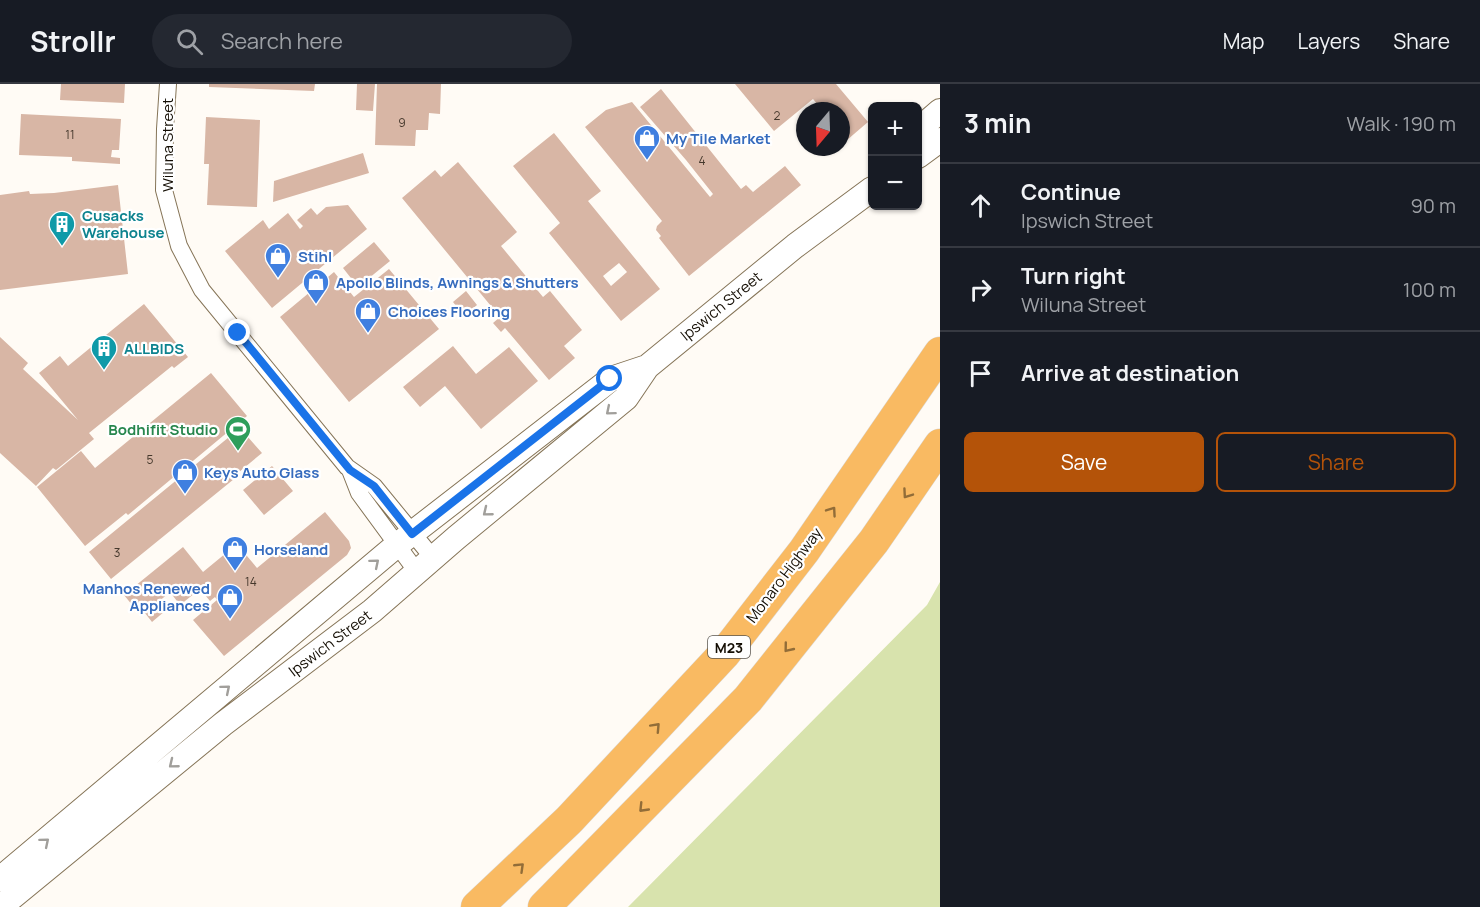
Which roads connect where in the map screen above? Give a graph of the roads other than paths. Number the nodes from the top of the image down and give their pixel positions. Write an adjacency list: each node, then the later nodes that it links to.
1 (168, 84): 12 (street, Wiluna Street)
2 (940, 111): 3 (main road)
3 (922, 127)
4 (940, 140): 5 (main road)
5 (922, 153)
6 (868, 176): 8 (main road, Ipswich Street)
7 (868, 193): 8 (main road, Ipswich Street)
8 (795, 246): 10 (main road, Ipswich Street)
9 (940, 353): 18 (highway, Monaro Highway / M23, one-way to 9)
10 (647, 367): 12 (main road, Ipswich Street); 13 (main road, Ipswich Street, one-way to 13)
11 (940, 445): 19 (highway, one-way to 19)
12 (404, 539): 13 (street, Wiluna Street); 14 (main road, Ipswich Street, one-way to 12)
13 (425, 565): 15 (main road, Ipswich Street)
14 (192, 718): 15 (main road); 16 (main road, Ipswich Street, one-way to 14)
15 (207, 737): 17 (main road, Ipswich Street, one-way to 17)
16 (0, 879)
17 (0, 907)
18 (477, 907)
19 (544, 907)

